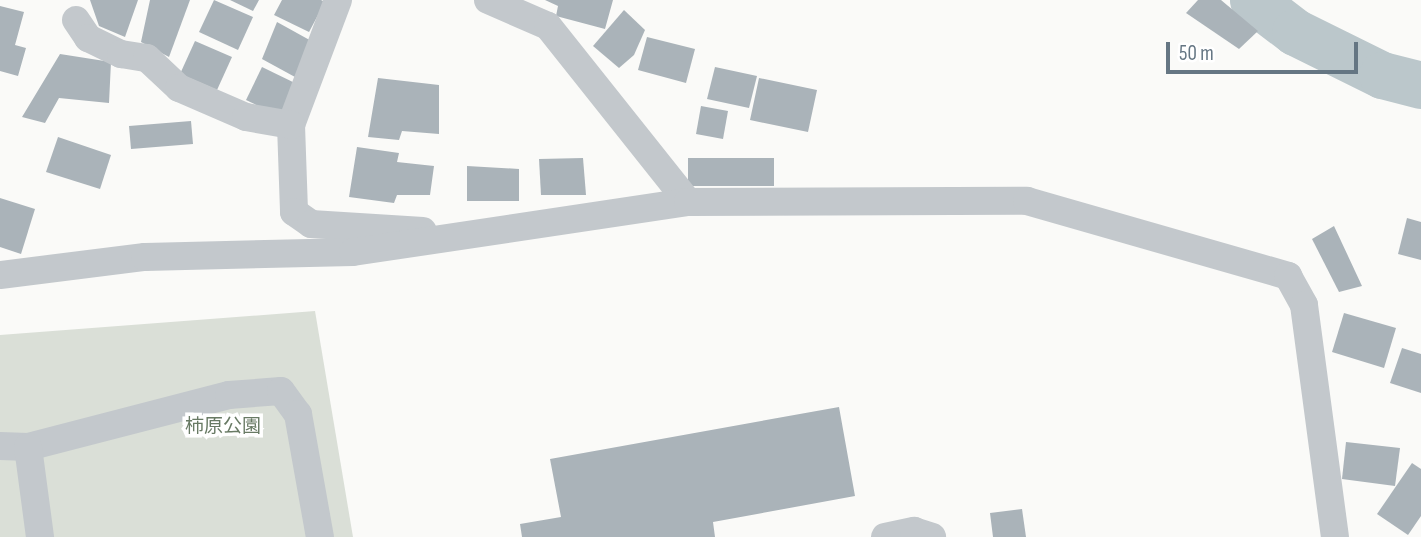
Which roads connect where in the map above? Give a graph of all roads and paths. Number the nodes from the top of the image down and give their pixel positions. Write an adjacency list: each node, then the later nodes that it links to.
1 (338, 0): 4 (street)
2 (488, 0): 5 (street)
3 (76, 20): 4 (street)
4 (291, 125): 6 (street)
5 (688, 202): 6 (street); 14 (street)
6 (434, 238): 7 (street)
7 (0, 275)
8 (0, 446): 9 (street)
9 (28, 447): 10 (street); 11 (street)
10 (40, 537)
11 (320, 537)
12 (885, 537): 13 (street)
13 (932, 537)
14 (1335, 537)

